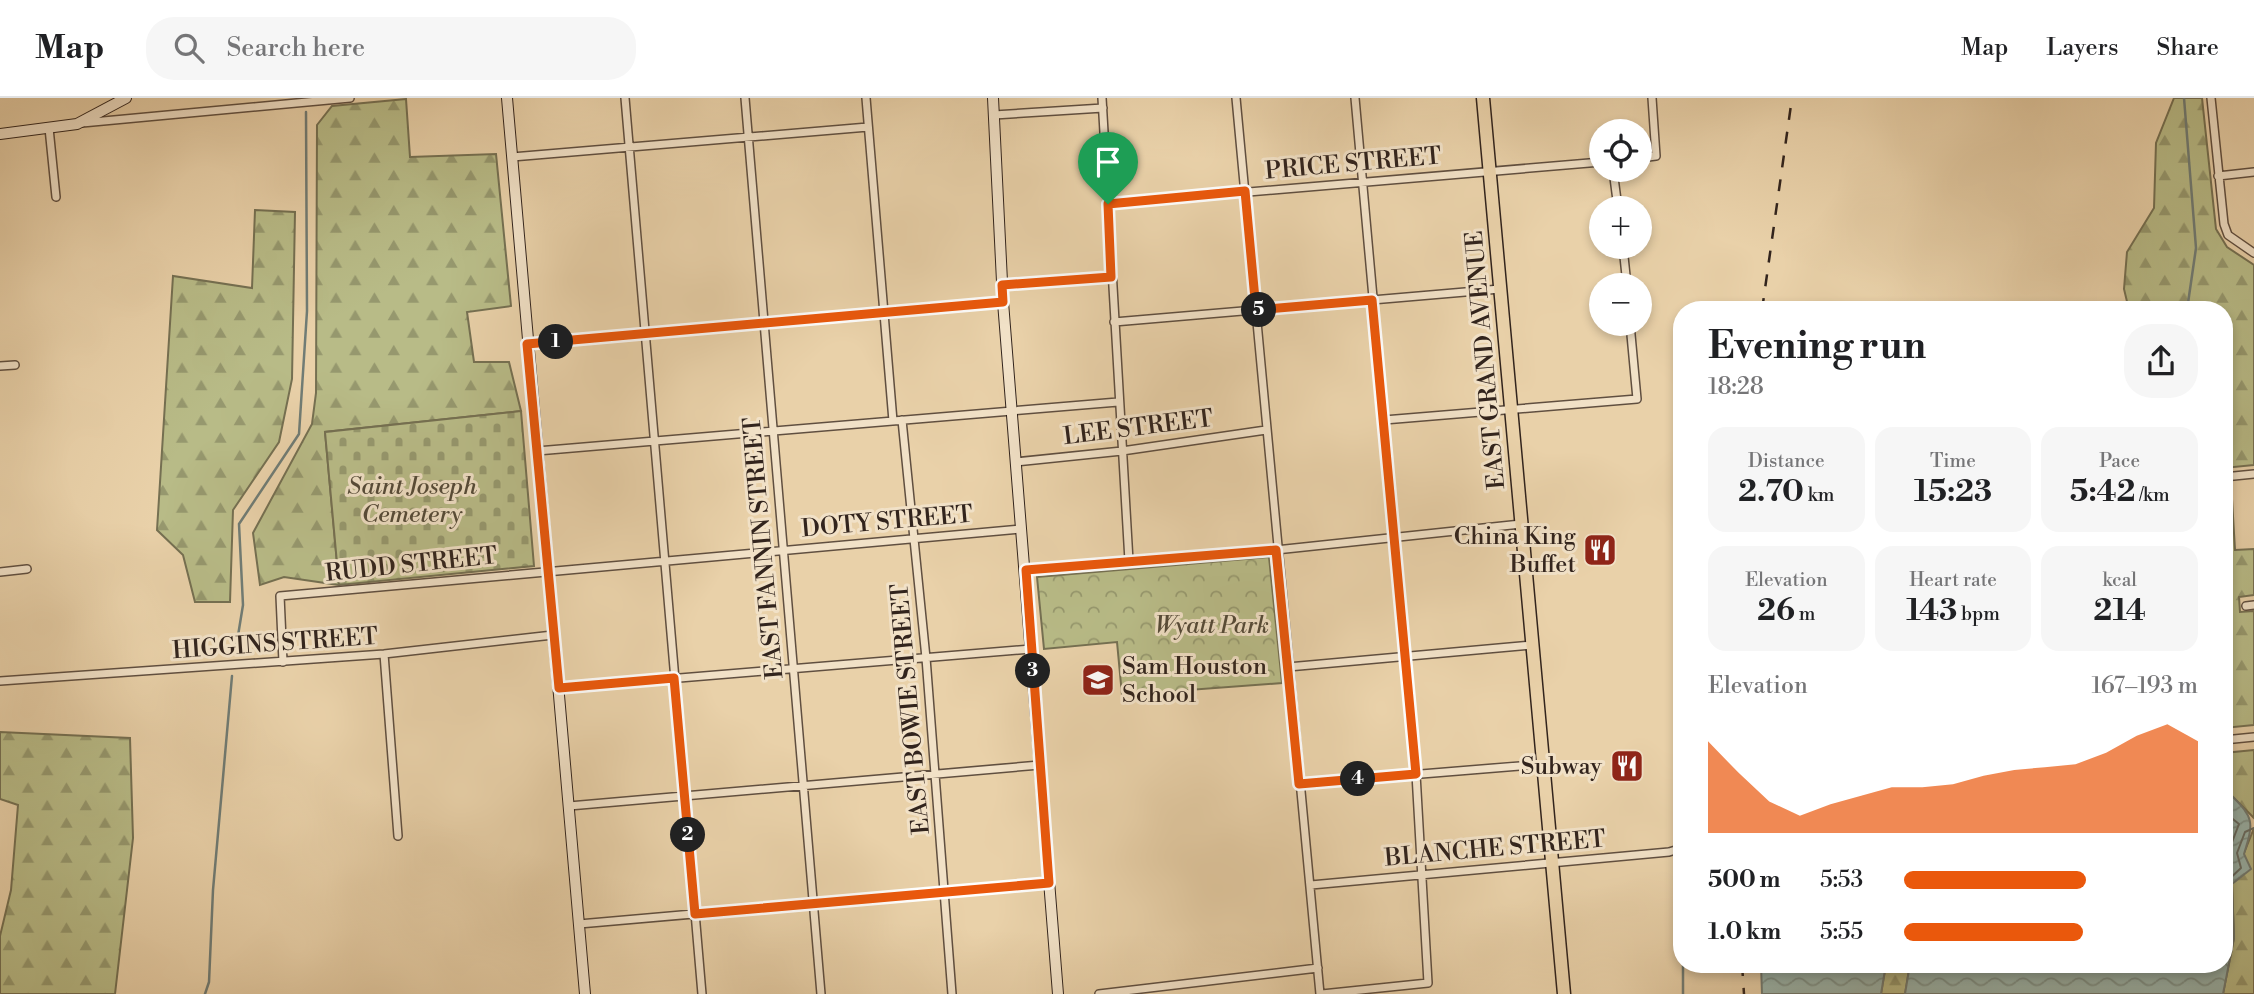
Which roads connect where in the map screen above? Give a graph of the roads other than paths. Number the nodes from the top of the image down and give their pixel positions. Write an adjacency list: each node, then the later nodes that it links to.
1 (126, 98): 16 (street)
2 (350, 98): 16 (street)
3 (506, 98): 22 (street)
4 (625, 98): 21 (street)
5 (745, 98): 20 (street, EAST FANNIN STREET)
6 (866, 98): 17 (street, EAST BOWIE STREET)
7 (993, 98): 15 (street)
8 (1102, 98): 14 (street)
9 (1236, 98): 29 (street)
10 (1355, 98): 28 (street)
11 (1483, 98): 25 (highway, EAST GRAND AVENUE)
12 (1652, 98): 23 (street)
13 (2211, 98): 27 (street)
14 (1103, 108): 15 (street); 31 (street)
15 (994, 115): 34 (street)
16 (77, 124): 18 (street)
17 (868, 127): 20 (street); 39 (street, EAST BOWIE STREET)
18 (49, 128): 19 (street); 30 (street)
19 (0, 134)
20 (748, 137): 21 (street); 41 (street, EAST FANNIN STREET)
21 (629, 147): 22 (street); 42 (street)
22 (512, 157): 44 (street)
23 (1652, 157)
24 (1589, 163): 25 (street, PRICE STREET)
25 (1490, 171): 28 (street, PRICE STREET); 35 (highway, EAST GRAND AVENUE)
26 (2254, 172): 27 (street)
27 (2218, 176): 32 (street)
28 (1363, 182): 29 (street, PRICE STREET); 36 (street)
29 (1245, 191): 31 (street, PRICE STREET); 38 (street)
30 (56, 197)
31 (1108, 204): 33 (street)
32 (2254, 253)
33 (1111, 277): 34 (street); 40 (street)
34 (1002, 285): 37 (street)
35 (1500, 289): 36 (street); 48 (highway, EAST GRAND AVENUE)
36 (1372, 300): 38 (street); 50 (street)
37 (1003, 302): 39 (street); 49 (street)
38 (1256, 310): 40 (street); 52 (street)
39 (884, 313): 41 (street); 51 (street, EAST BOWIE STREET)
40 (1114, 322): 47 (street)
41 (762, 323): 42 (street); 53 (street, EAST FANNIN STREET)
42 (644, 334): 44 (street); 54 (street)
43 (1631, 336): 48 (street)
44 (527, 344): 55 (street)
45 (15, 365): 46 (street)
46 (0, 366)
47 (1118, 402): 49 (street); 56 (street)
48 (1511, 408): 50 (street); 60 (highway, EAST GRAND AVENUE)
49 (1012, 411): 51 (street); 57 (street)
50 (1384, 419): 63 (street)
51 (897, 421): 53 (street); 62 (street, EAST BOWIE STREET)
52 (1266, 430): 56 (street, LEE STREET); 65 (street)
53 (772, 431): 54 (street); 64 (street, EAST FANNIN STREET)
54 (654, 441): 55 (street); 66 (street)
55 (537, 451): 69 (street)
56 (1122, 451): 57 (street, LEE STREET); 67 (street)
57 (1015, 462): 61 (street)
58 (2254, 474): 59 (street)
59 (2233, 476)
60 (1521, 524): 63 (street); 73 (highway, EAST GRAND AVENUE)
61 (1021, 529): 62 (street, DOTY STREET); 70 (street)
62 (914, 538): 64 (street, DOTY STREET); 76 (street, EAST BOWIE STREET)
63 (1395, 538): 65 (street); 77 (street)
64 (782, 550): 66 (street, DOTY STREET); 80 (street, EAST FANNIN STREET)
65 (1276, 550): 67 (street); 79 (street)
66 (664, 560): 69 (street, DOTY STREET); 81 (street)
67 (1129, 561): 70 (street)
68 (27, 569): 71 (street)
69 (546, 570): 72 (street); 78 (street, RUDD STREET)
70 (1026, 570): 74 (street)
71 (0, 572)
72 (553, 635): 75 (street, HIGGINS STREET); 83 (street)
73 (1532, 645): 77 (street); 86 (highway, EAST GRAND AVENUE)
74 (1031, 649): 76 (street); 87 (street)
75 (384, 654): 78 (street, HIGGINS STREET); 94 (street)
76 (926, 657): 80 (street); 88 (street, EAST BOWIE STREET)
77 (1404, 657): 79 (street); 89 (street)
78 (283, 662): 82 (street, HIGGINS STREET)
79 (1288, 667): 90 (street)
80 (793, 668): 81 (street); 91 (street, EAST FANNIN STREET)
81 (674, 678): 83 (street); 92 (street)
82 (0, 681)
83 (559, 688): 93 (street)
84 (2254, 737): 85 (street)
85 (2233, 739)
86 (1543, 764): 89 (street); 96 (highway, EAST GRAND AVENUE)
87 (1040, 765): 88 (street); 98 (street)
88 (935, 774): 91 (street); 100 (street, EAST BOWIE STREET)
89 (1416, 774): 90 (street); 97 (street)
90 (1299, 784): 99 (street)
91 (803, 786): 92 (street); 101 (street, EAST FANNIN STREET)
92 (685, 796): 93 (street); 102 (street)
93 (569, 806): 103 (street)
94 (397, 836)
95 (1673, 851): 96 (street, BLANCHE STREET)
96 (1551, 862): 97 (street, BLANCHE STREET); 112 (highway, EAST GRAND AVENUE)
97 (1424, 873): 99 (street, BLANCHE STREET); 111 (street)
98 (1049, 883): 100 (street); 109 (street)
99 (1311, 885): 104 (street)
100 (944, 892): 101 (street); 108 (street, EAST BOWIE STREET)
101 (813, 904): 102 (street); 107 (street, EAST FANNIN STREET)
102 (695, 914): 103 (street); 106 (street)
103 (579, 924): 105 (street)
104 (1318, 968): 110 (street); 111 (street)
105 (585, 994)
106 (702, 994)
107 (821, 994)
108 (952, 994)
109 (1058, 994)
110 (1099, 994)
111 (1321, 994)
112 (1564, 994)

